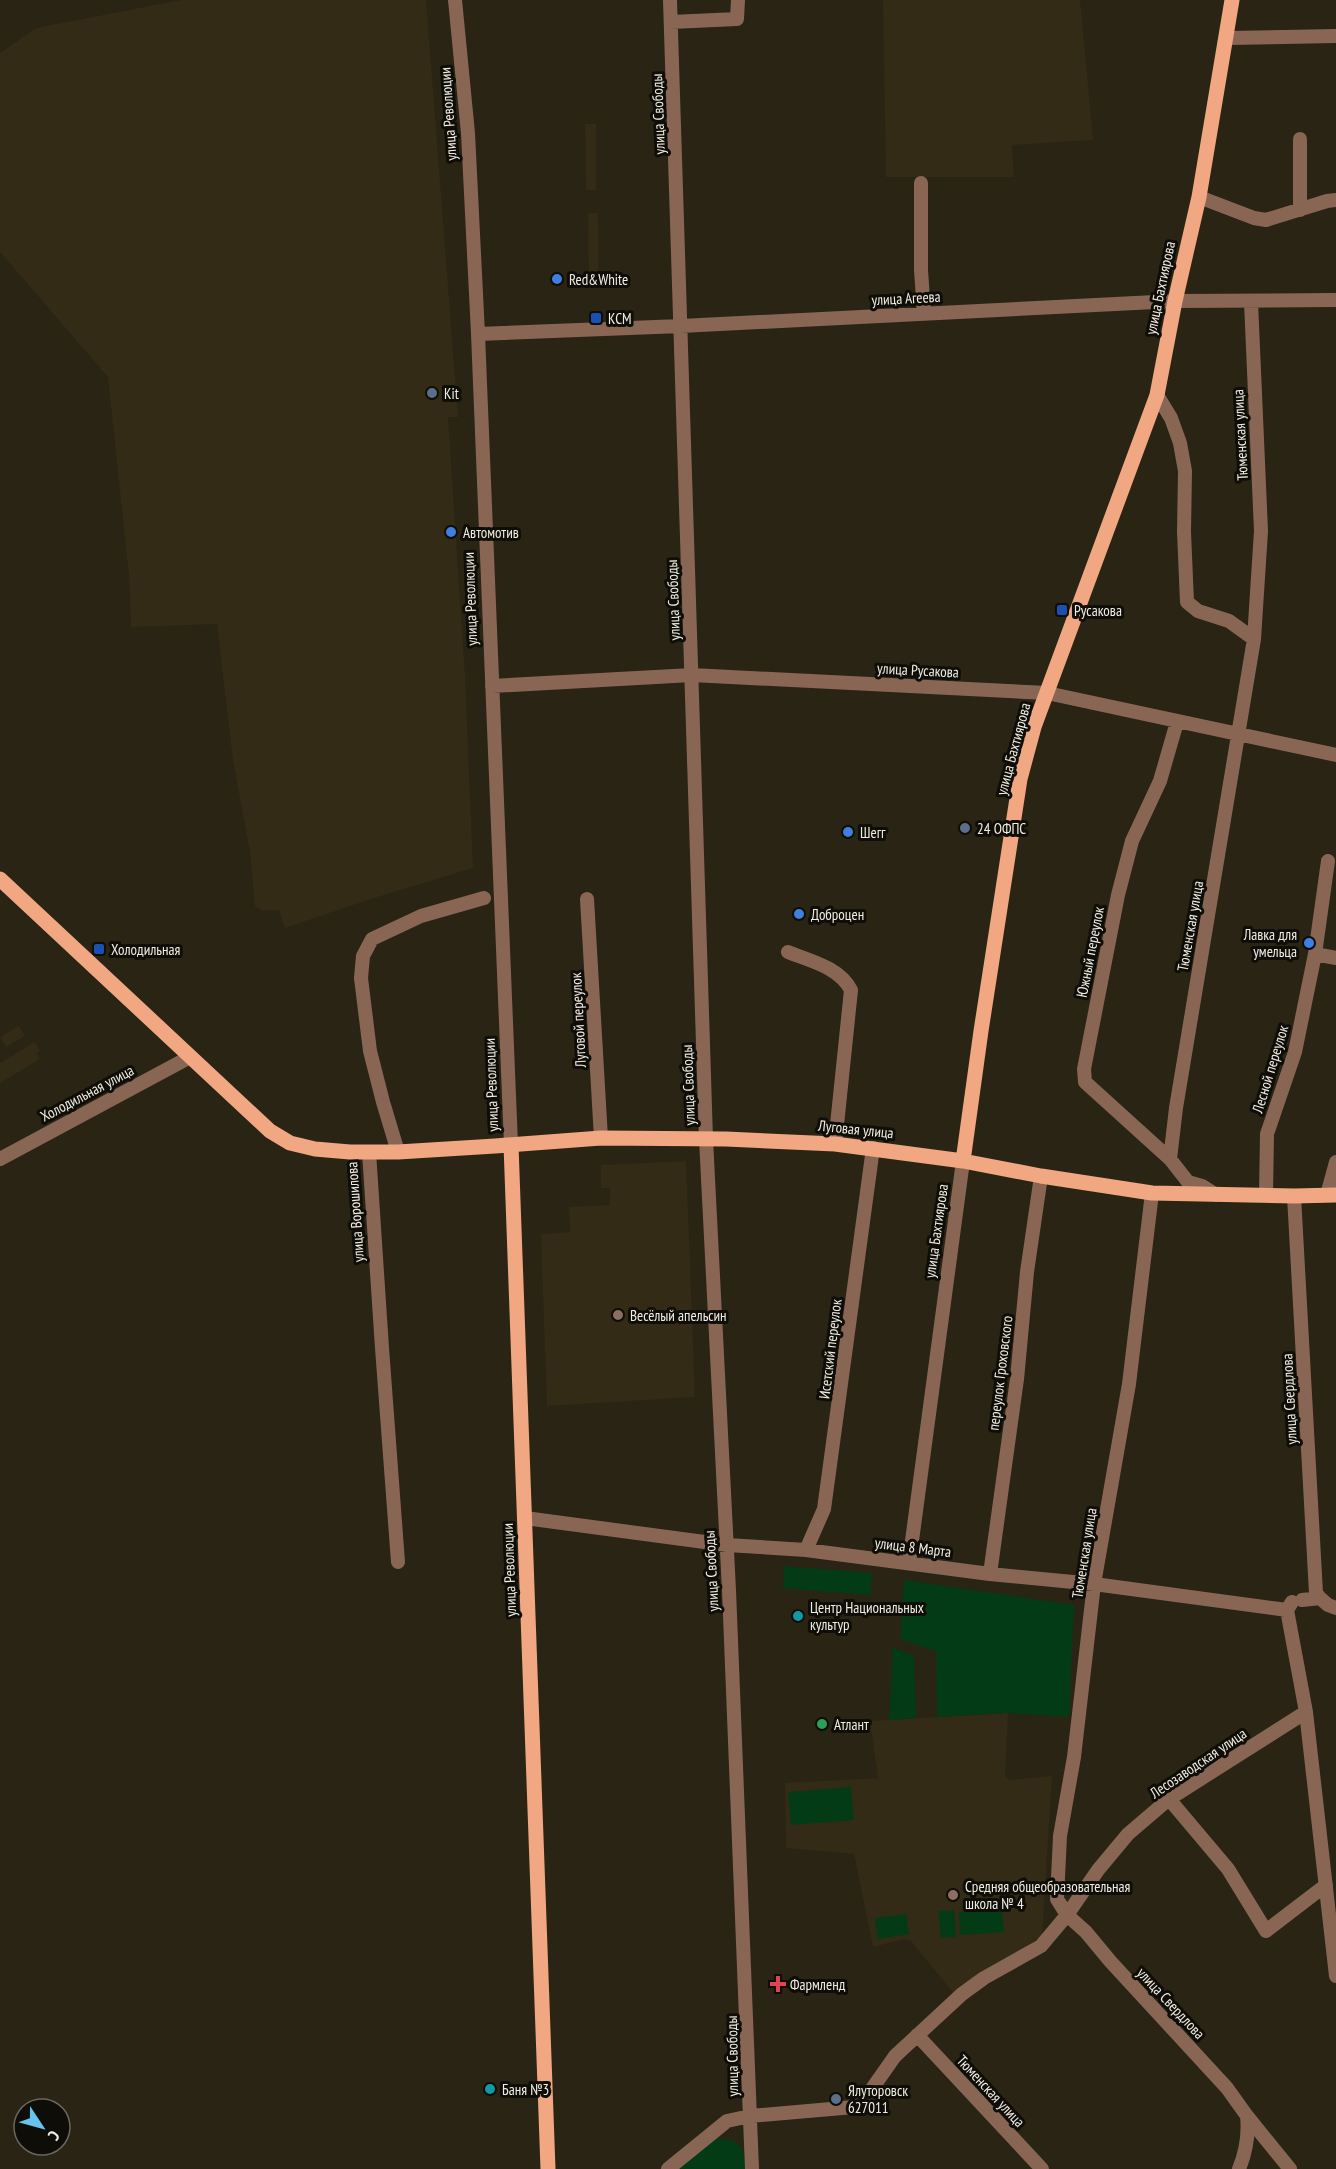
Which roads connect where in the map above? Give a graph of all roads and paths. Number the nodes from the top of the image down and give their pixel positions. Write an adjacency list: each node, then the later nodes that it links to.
1 (455, 0): 18 (street, улица Революции)
2 (670, 0): 5 (street, улица Свободы)
3 (738, 0): 5 (street)
4 (1232, 0): 7 (main road, улица Бахтиярова)
5 (671, 22): 17 (street, улица Свободы)
6 (1336, 36): 7 (street)
7 (1227, 38): 10 (main road, улица Бахтиярова)
8 (1300, 139): 12 (street)
9 (921, 183): 16 (street)
10 (1199, 197): 12 (street); 14 (main road, улица Бахтиярова)
11 (1336, 200): 12 (street)
12 (1300, 210)
13 (1336, 300): 15 (street, улица Агеева)
14 (1175, 302): 15 (street, улица Агеева); 16 (street, улица Агеева); 19 (main road, улица Бахтиярова)
15 (1251, 302): 20 (street, Тюменская улица)
16 (924, 314): 17 (street, улица Агеева)
17 (681, 326): 18 (street, улица Агеева); 21 (street, улица Свободы)
18 (478, 334): 22 (street, улица Революции)
19 (1157, 395): 20 (street); 23 (main road, улица Бахтиярова)
20 (1254, 639): 25 (street, Тюменская улица)
21 (692, 675): 22 (street, улица Русакова); 23 (street, улица Русакова); 36 (street, улица Свободы)
22 (492, 686): 38 (street, улица Революции)
23 (1047, 693): 24 (street, улица Русакова); 44 (main road, улица Бахтиярова)
24 (1177, 722): 25 (street, улица Русакова); 43 (street, Южный переулок)
25 (1239, 734): 26 (street, улица Русакова); 43 (street, Тюменская улица)
26 (1336, 755)
27 (1328, 861): 32 (street, Лесной переулок)
28 (0, 879): 34 (main road, улица Ворошилова)
29 (484, 898): 41 (street)
30 (587, 899): 35 (street, Луговой переулок)
31 (788, 952): 37 (street)
32 (1315, 954): 33 (street); 48 (street, Лесной переулок)
33 (1336, 958)
34 (190, 1057): 40 (main road, улица Ворошилова); 42 (street, Холодильная улица)
35 (602, 1138): 36 (main road, Луговая улица); 38 (main road, Луговая улица)
36 (706, 1139): 37 (main road, Луговая улица); 53 (street, улица Свободы)
37 (835, 1144): 39 (main road, Луговая улица)
38 (512, 1145): 41 (main road, Луговая улица); 52 (main road, улица Революции)
39 (873, 1148): 44 (main road, Луговая улица); 54 (street, Исетский переулок)
40 (369, 1152): 41 (main road, Луговая улица); 55 (street, улица Ворошилова)
41 (398, 1152)
42 (0, 1159)
43 (1170, 1160): 50 (street)
44 (963, 1161): 46 (main road, Луговая улица); 56 (street, улица Бахтиярова)
45 (1336, 1162): 49 (street)
46 (1041, 1176): 47 (main road, Луговая улица); 57 (street, переулок Гроховского)
47 (1152, 1193): 50 (main road, Луговая улица); 58 (street, Тюменская улица)
48 (1266, 1195): 50 (main road, Луговая улица); 51 (main road, Луговая улица)
49 (1332, 1195): 51 (main road, Луговая улица)
50 (1216, 1196)
51 (1294, 1196): 59 (street, улица Свердлова)
52 (525, 1518): 53 (street, улица 8 Марта); 70 (main road, улица Революции)
53 (727, 1545): 54 (street, улица 8 Марта); 68 (street, улица Свободы)
54 (806, 1550): 56 (street, улица 8 Марта)
55 (398, 1562)
56 (909, 1563): 57 (street, улица 8 Марта)
57 (990, 1574): 58 (street, улица 8 Марта)
58 (1095, 1584): 60 (street, улица 8 Марта); 65 (street, Тюменская улица)
59 (1320, 1598): 60 (street, улица 8 Марта); 61 (street)
60 (1294, 1604): 62 (street)
61 (1336, 1608)
62 (1306, 1712): 63 (street, Лесозаводская улица); 64 (street)
63 (1169, 1799): 64 (street); 65 (street, Лесозаводская улица)
64 (1326, 1885): 66 (street)
65 (1067, 1915): 67 (street, Лесозаводская улица); 69 (street, улица Свердлова)
66 (1336, 1976)
67 (917, 2035): 68 (street, Лесозаводская улица); 73 (street, Тюменская улица)
68 (750, 2116): 71 (street, Лесозаводская улица); 72 (street, улица Свободы)
69 (1247, 2116): 74 (street); 75 (street, улица Свердлова)
70 (548, 2169)
71 (668, 2169)
72 (752, 2169)
73 (1042, 2169)
74 (1239, 2169)
75 (1290, 2169)

